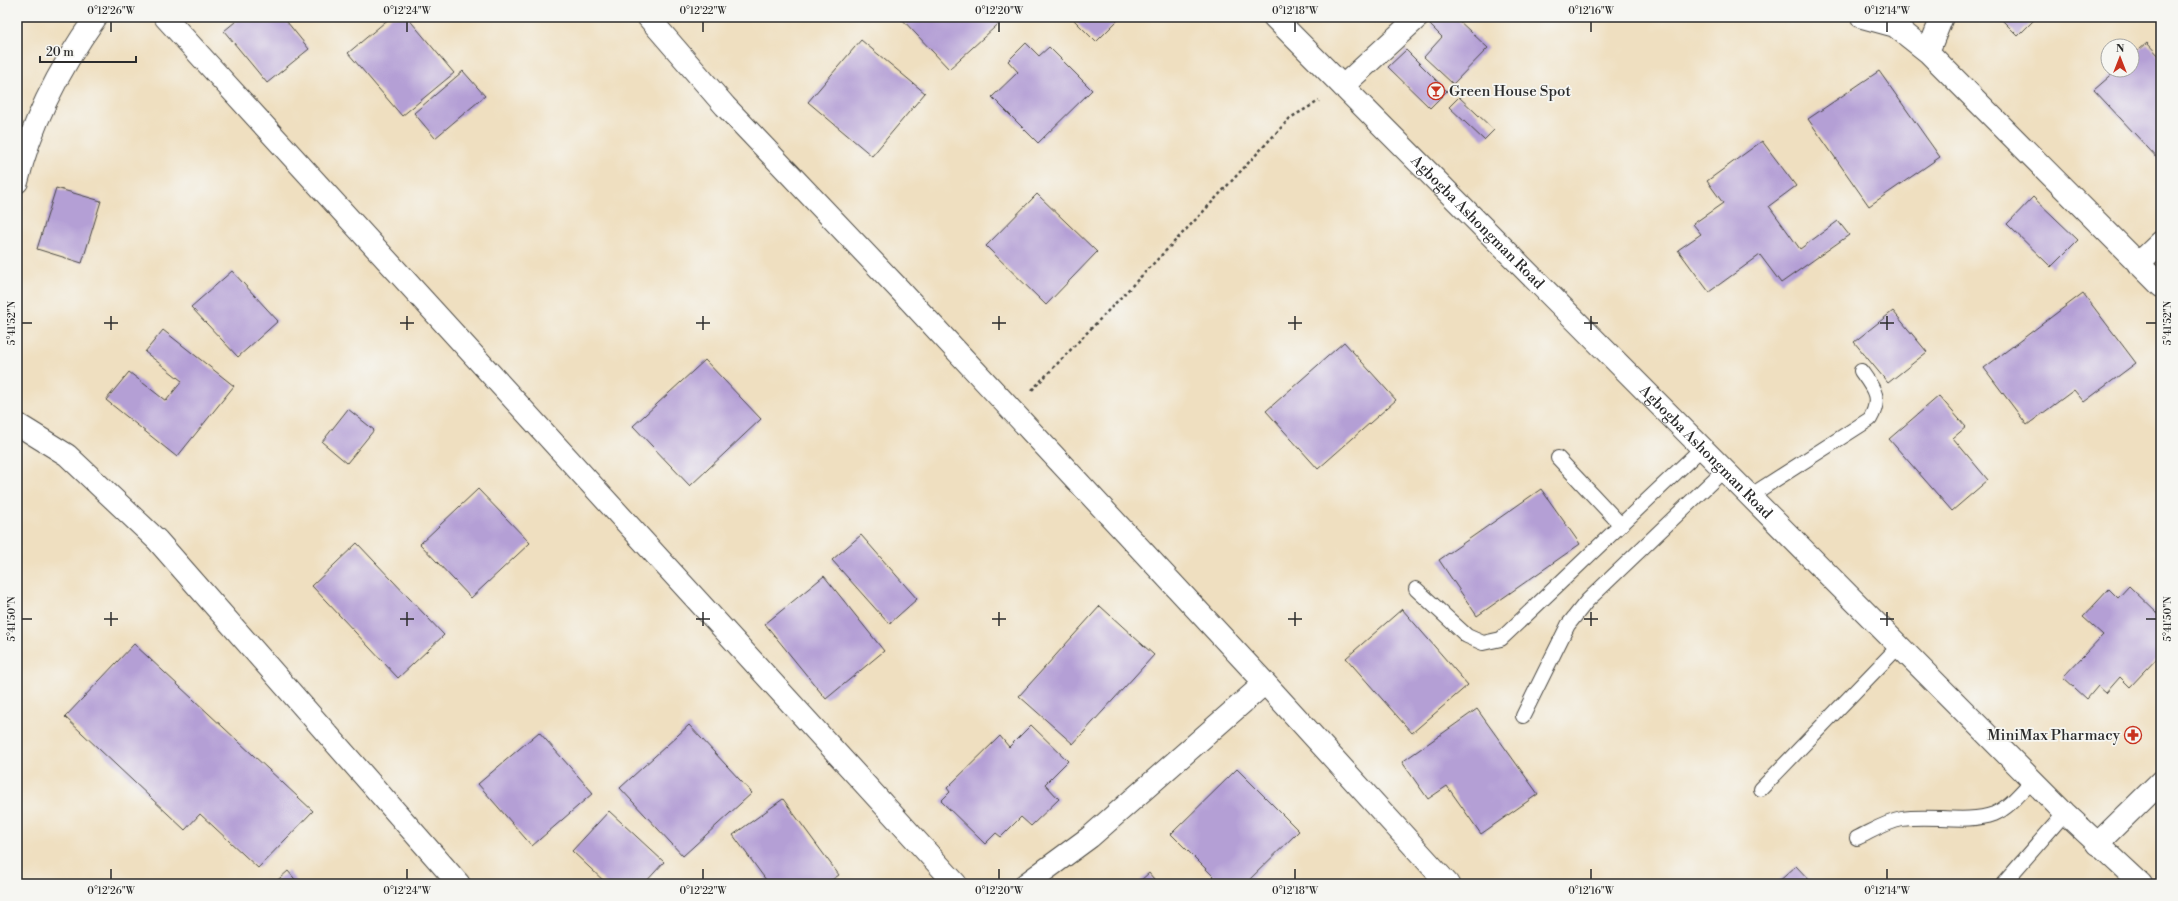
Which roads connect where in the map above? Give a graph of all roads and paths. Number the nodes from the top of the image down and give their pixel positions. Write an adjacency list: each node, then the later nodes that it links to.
1 (96, 17): 10 (street)
2 (165, 17): 33 (street)
3 (648, 17): 15 (street)
4 (1274, 17): 9 (street, Agbogba Ashongman Road)
5 (1418, 17): 9 (street)
6 (1862, 17): 8 (street)
7 (1942, 17): 8 (street)
8 (1928, 52): 12 (street)
9 (1343, 86): 15 (path); 17 (street, Agbogba Ashongman Road)
10 (17, 182)
11 (2161, 242): 12 (street)
12 (2138, 264): 13 (street)
13 (2161, 286)
14 (1861, 370): 20 (lane)
15 (1012, 410): 24 (street)
16 (17, 424): 32 (street)
17 (1702, 448): 19 (street, Agbogba Ashongman Road); 21 (lane)
18 (1558, 458): 21 (lane)
19 (1724, 470): 20 (street, Agbogba Ashongman Road); 25 (lane)
20 (1750, 496): 23 (street, Agbogba Ashongman Road)
21 (1621, 525): 22 (lane)
22 (1416, 589)
23 (1900, 646): 26 (street, Agbogba Ashongman Road); 28 (lane)
24 (1265, 683): 34 (street); 35 (street)
25 (1523, 716)
26 (2033, 780): 29 (street, Agbogba Ashongman Road); 30 (lane)
27 (2161, 781): 31 (street)
28 (1761, 789)
29 (2065, 813): 31 (street, Agbogba Ashongman Road); 36 (lane)
30 (1857, 838)
31 (2097, 844): 37 (street, Agbogba Ashongman Road)
32 (459, 884)
33 (956, 884)
34 (1026, 884)
35 (1448, 884)
36 (2004, 884)
37 (2141, 884)

